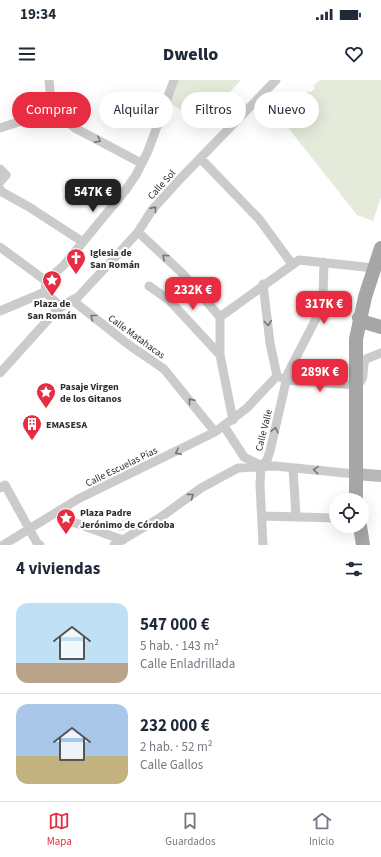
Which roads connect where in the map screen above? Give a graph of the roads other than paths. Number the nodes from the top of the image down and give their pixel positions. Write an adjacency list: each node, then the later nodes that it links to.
1 (49, 80): 4 (street)
2 (174, 80): 9 (street)
3 (276, 80): 8 (street, Calle Sol)
4 (50, 92)
5 (12, 124): 6 (street)
6 (0, 128)
7 (75, 128): 9 (street, one-way to 9)
8 (200, 158): 13 (street, Calle Sol, one-way to 8); 18 (street)
9 (141, 164): 14 (street)
10 (0, 169): 11 (street)
11 (0, 182)
12 (0, 189): 14 (street)
13 (138, 232): 24 (street, Calle Sol); 27 (street, one-way to 13)
14 (83, 242): 20 (street)
15 (0, 247): 20 (street)
16 (381, 248): 19 (main road)
17 (324, 262): 18 (street); 19 (street); 35 (street, Calle Valle)
18 (292, 264): 21 (street)
19 (374, 268): 28 (main road)
20 (46, 281): 23 (street)
21 (263, 284): 27 (street); 34 (street, one-way to 34)
22 (149, 286): 31 (street)
23 (45, 292): 25 (street); 26 (street)
24 (72, 300): 25 (street, Calle Sol); 39 (street, Calle Matahacas, one-way to 24)
25 (57, 310): 33 (street, Calle Sol)
26 (0, 311)
27 (220, 317): 31 (street)
28 (363, 320): 29 (main road); 32 (main road)
29 (381, 327)
30 (381, 353): 32 (street)
31 (220, 355): 37 (street)
32 (359, 361): 36 (main road)
33 (0, 373)
34 (277, 376): 35 (street); 37 (street, Calle Escuelas Pías)
35 (286, 380): 36 (street); 40 (street, Calle Valle, one-way to 35)
36 (359, 381): 42 (main road)
37 (233, 420): 38 (street, Calle Escuelas Pías)
38 (224, 426): 39 (street, Calle Escuelas Pías); 40 (street)
39 (215, 432): 46 (street, Calle Escuelas Pías, one-way to 46)
40 (261, 466): 41 (street); 47 (street); 52 (street, one-way to 40)
41 (293, 468): 42 (street, one-way to 41); 48 (street)
42 (355, 474): 43 (street); 45 (main road)
43 (381, 476)
44 (0, 488): 50 (street)
45 (356, 493)
46 (60, 512): 50 (street, Calle Escuelas Pías); 52 (street)
47 (262, 516): 48 (street); 56 (street)
48 (296, 516): 49 (street)
49 (329, 518)
50 (30, 529): 53 (street, Calle Escuelas Pías); 54 (street)
51 (361, 533): 57 (main road)
52 (123, 540): 55 (street)
53 (3, 545)
54 (40, 545)
55 (114, 545)
56 (263, 545)
57 (363, 545)

